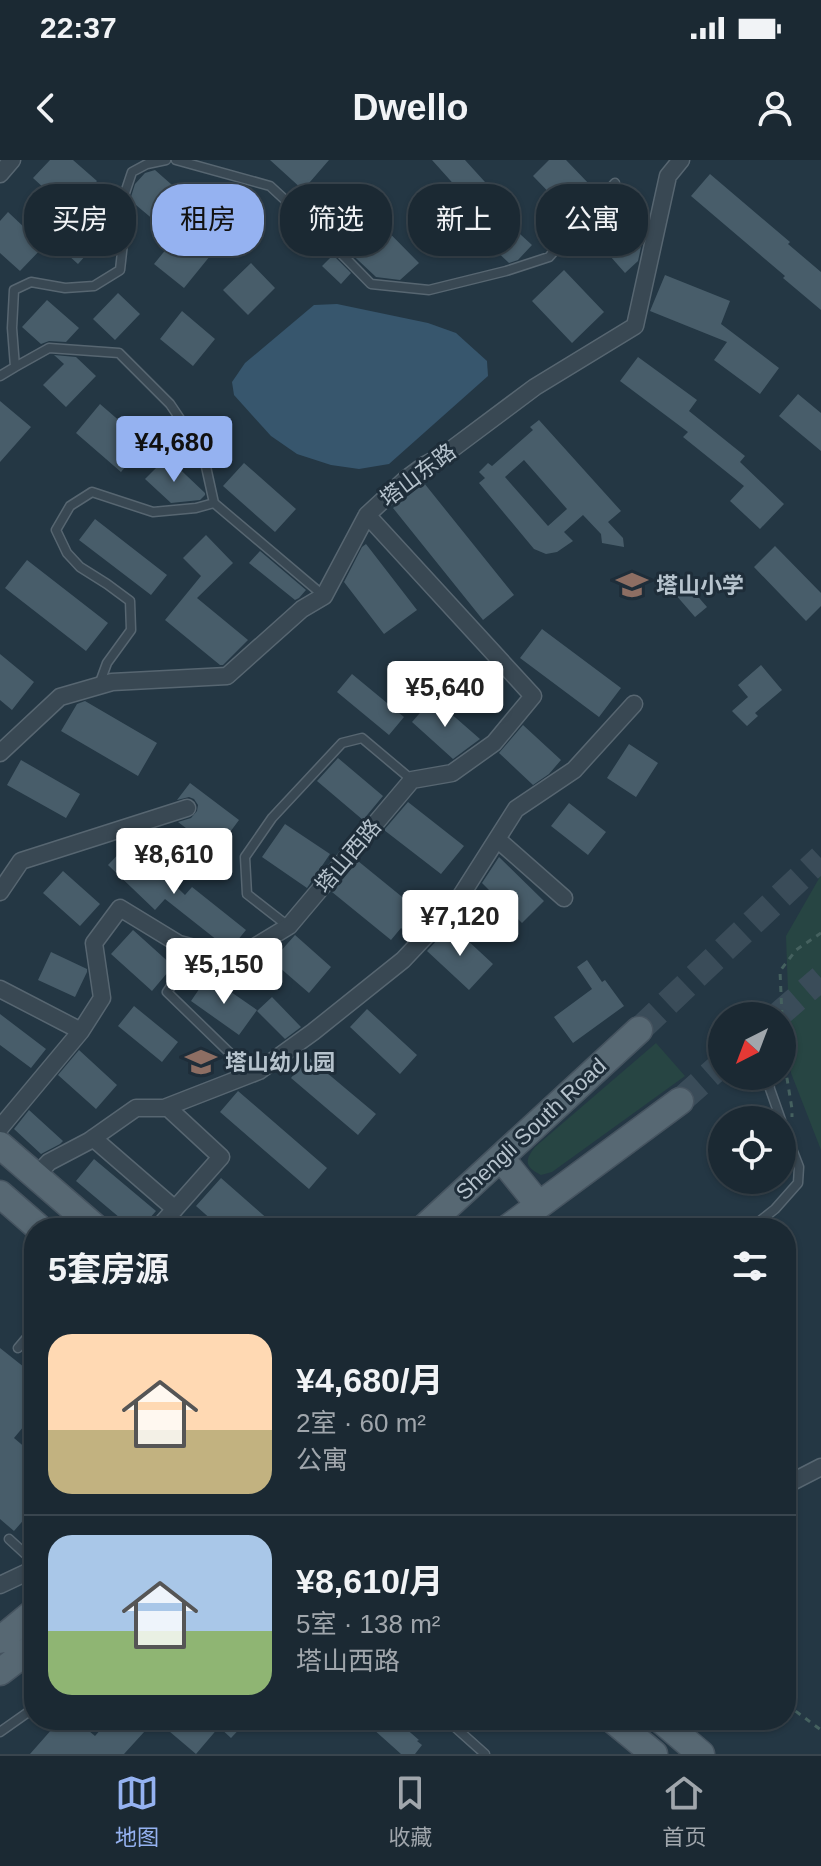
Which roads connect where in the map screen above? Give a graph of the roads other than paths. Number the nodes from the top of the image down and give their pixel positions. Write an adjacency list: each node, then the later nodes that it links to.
1 (12, 160): 5 (street)
2 (166, 160): 7 (lane)
3 (176, 160): 6 (lane)
4 (681, 160): 10 (street, 塔山东路)
5 (0, 174)
6 (615, 183)
7 (15, 367): 8 (lane); 9 (lane)
8 (0, 376)
9 (214, 503): 11 (lane); 12 (lane)
10 (367, 515): 11 (street, 塔山东路); 15 (street)
11 (324, 596): 12 (street, 塔山东路)
12 (98, 686): 14 (street, 塔山东路)
13 (634, 704): 17 (street)
14 (0, 753)
15 (412, 780): 20 (street, 塔山西路); 20 (lane)
16 (187, 808): 18 (street)
17 (497, 839): 19 (street); 27 (street)
18 (0, 892)
19 (564, 898)
20 (289, 926): 21 (street, 塔山西路)
21 (197, 949): 24 (street, 塔山西路); 25 (lane)
22 (0, 989): 24 (street)
23 (639, 1030): 31 (main road, Shengli South Road)
24 (81, 1031): 28 (street, 塔山西路)
25 (235, 1058)
26 (680, 1101): 37 (main road)
27 (167, 1107): 29 (street); 38 (street)
28 (0, 1128)
29 (93, 1138): 33 (street); 38 (street)
30 (0, 1145): 33 (main road)
31 (501, 1158): 37 (main road); 42 (main road, Shengli South Road)
32 (796, 1160): 34 (lane)
33 (36, 1176): 40 (main road)
34 (796, 1185)
35 (0, 1194): 39 (main road)
36 (788, 1194): 44 (lane)
37 (539, 1205): 43 (main road)
38 (175, 1209): 41 (street)
39 (28, 1218)
40 (84, 1218)
41 (167, 1218)
42 (435, 1218)
43 (521, 1218)
44 (764, 1218)
45 (24, 1341): 46 (lane)
46 (18, 1348)
47 (821, 1467): 48 (street)
48 (796, 1480)
49 (9, 1539): 50 (lane)
50 (24, 1553)
51 (24, 1574): 52 (street)
52 (0, 1585)
53 (24, 1620): 54 (main road)
54 (0, 1640)
55 (24, 1654): 56 (main road)
56 (0, 1672)
57 (24, 1715): 61 (lane)
58 (458, 1730): 62 (lane)
59 (625, 1730): 63 (main road)
60 (673, 1730): 64 (main road)
61 (0, 1732)
62 (485, 1754)
63 (654, 1754)
64 (701, 1754)

